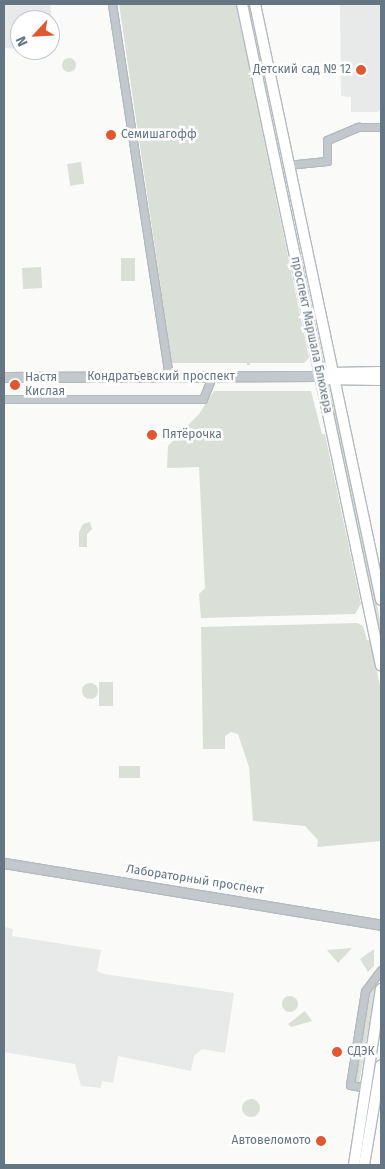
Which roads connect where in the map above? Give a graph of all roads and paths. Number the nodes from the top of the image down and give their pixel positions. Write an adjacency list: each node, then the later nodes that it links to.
1 (112, 4): 9 (street)
2 (242, 4): 7 (main road, проспект Маршала Блюхера)
3 (256, 4): 5 (main road, проспект Маршала Блюхера)
4 (381, 127): 5 (street)
5 (287, 165): 11 (main road, проспект Маршала Блюхера)
6 (381, 372): 11 (main road, Кондратьевский проспект)
7 (319, 376): 10 (street, Кондратьевский проспект); 11 (main road, Кондратьевский проспект); 15 (main road, проспект Маршала Блюхера)
8 (4, 377): 9 (street, Кондратьевский проспект)
9 (169, 377): 10 (street, Кондратьевский проспект)
10 (212, 377): 13 (street)
11 (333, 377): 12 (main road, Кондратьевский проспект); 14 (main road, проспект Маршала Блюхера)
12 (381, 380)
13 (4, 399)
14 (381, 600)
15 (381, 666)
16 (4, 863): 17 (street, Лабораторный проспект)
17 (381, 925)
18 (381, 970): 21 (street)
19 (381, 989): 21 (main road)
20 (381, 1065): 22 (main road)
21 (367, 1086): 22 (main road); 23 (main road)
22 (378, 1086): 24 (main road)
23 (354, 1165)
24 (364, 1165)

